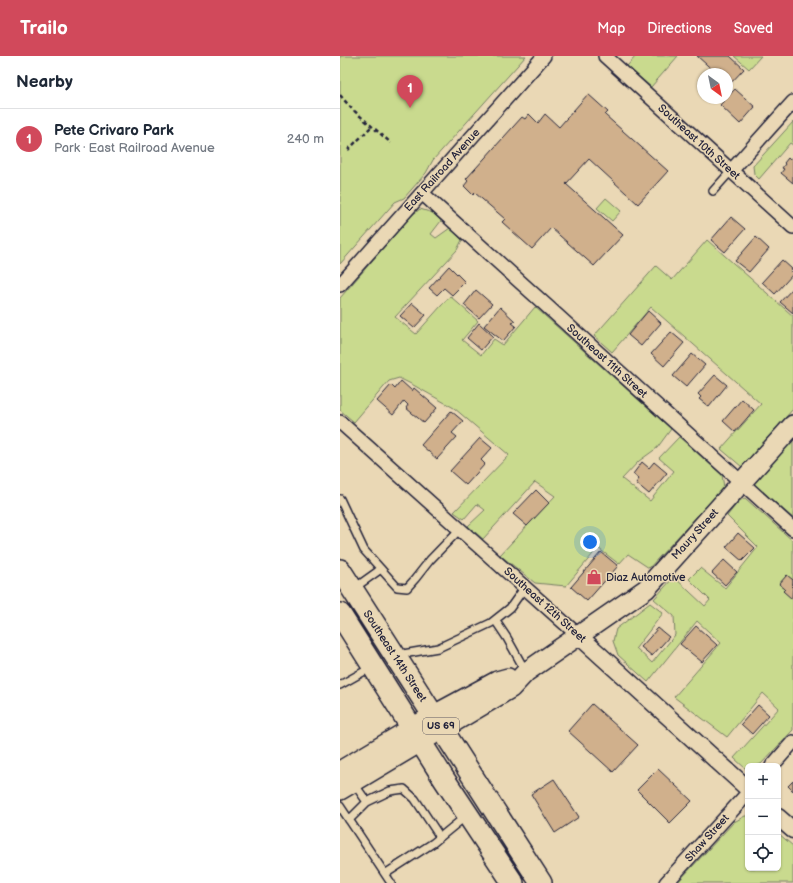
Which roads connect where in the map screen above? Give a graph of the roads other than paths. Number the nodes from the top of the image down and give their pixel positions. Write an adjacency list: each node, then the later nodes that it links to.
1 (544, 56): 6 (street, East Railroad Avenue)
2 (605, 56): 4 (street, Southeast 10th Street)
3 (793, 102): 4 (street)
4 (731, 171): 5 (lane); 7 (street, Southeast 10th Street)
5 (713, 191)
6 (422, 193): 8 (street, East Railroad Avenue); 11 (street, Southeast 11th Street)
7 (793, 227)
8 (340, 284)
9 (340, 422): 13 (street, Southeast 12th Street)
10 (793, 425): 11 (main road, Maury Street)
11 (742, 482): 14 (street, Southeast 11th Street); 21 (main road, Maury Street)
12 (340, 499): 15 (lane)
13 (460, 529): 15 (lane); 17 (street, Southeast 12th Street)
14 (793, 529)
15 (381, 568): 18 (lane)
16 (340, 570): 18 (main road, Southeast 14th Street / US 69)
17 (525, 587): 20 (lane); 21 (street, Southeast 12th Street)
18 (352, 590): 22 (main road, Southeast 14th Street / US 69)
19 (340, 614): 23 (main road, US 69)
20 (495, 620): 22 (lane); 24 (lane)
21 (579, 636): 24 (main road, Maury Street); 31 (street, Southeast 12th Street)
22 (395, 656): 26 (main road, Southeast 14th Street / US 69)
23 (372, 667): 25 (lane); 27 (main road, US 69)
24 (526, 672): 26 (main road, Maury Street)
25 (340, 685)
26 (438, 722): 27 (main road, Maury Street); 43 (main road, Southeast 14th Street / US 69)
27 (416, 735): 30 (main road, Maury Street); 35 (main road, US 69)
28 (793, 742): 29 (street)
29 (775, 763)
30 (344, 781): 33 (lane)
31 (745, 786)
32 (745, 795): 44 (street, Shaw Street)
33 (367, 802): 36 (lane); 39 (lane)
34 (340, 806): 36 (lane)
35 (468, 815): 39 (lane); 42 (main road, US 69)
36 (349, 820): 40 (lane)
37 (781, 820): 38 (street)
38 (793, 830)
39 (440, 837): 40 (lane)
40 (385, 874): 41 (lane)
41 (391, 883)
42 (513, 883)
43 (540, 883)
44 (666, 883)

